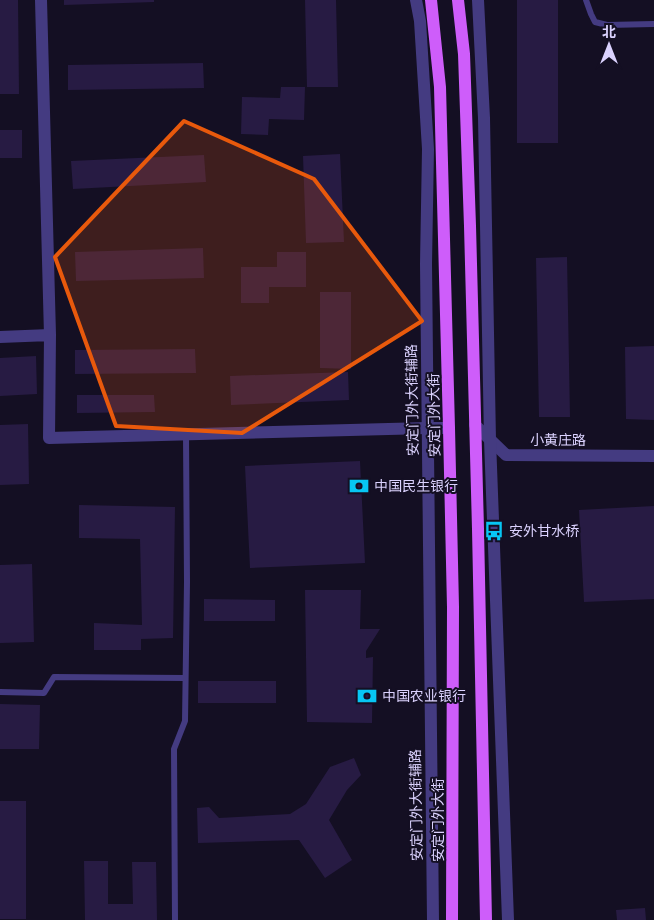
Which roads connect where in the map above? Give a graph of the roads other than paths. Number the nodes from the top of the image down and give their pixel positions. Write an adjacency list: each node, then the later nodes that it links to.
1 (41, 0): 8 (street)
2 (416, 0): 11 (street, 安定门外大街辅路)
3 (431, 0): 12 (main road, 安定门外大街)
4 (458, 0): 10 (main road)
5 (478, 0): 14 (street)
6 (586, 0): 7 (lane)
7 (654, 24)
8 (50, 335): 9 (street); 13 (street)
9 (0, 338)
10 (475, 425): 14 (street, 小黄庄路); 21 (main road)
11 (427, 428): 12 (street); 13 (street); 19 (street, 安定门外大街辅路)
12 (450, 428): 20 (main road, 安定门外大街)
13 (186, 435): 16 (lane)
14 (490, 440): 15 (street, 小黄庄路); 22 (street)
15 (654, 456)
16 (186, 678): 17 (lane); 18 (lane)
17 (0, 692)
18 (175, 920)
19 (433, 920)
20 (452, 920)
21 (486, 920)
22 (508, 920)

